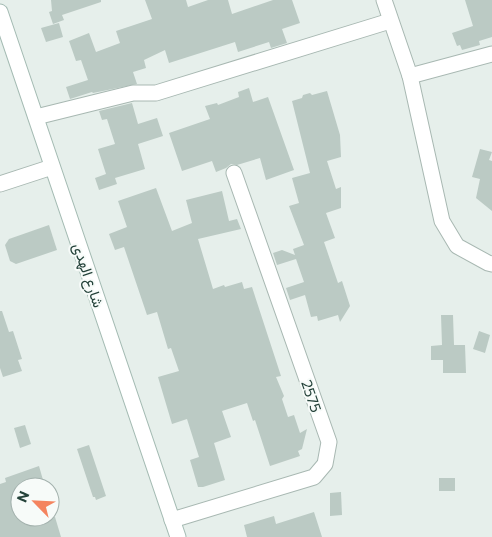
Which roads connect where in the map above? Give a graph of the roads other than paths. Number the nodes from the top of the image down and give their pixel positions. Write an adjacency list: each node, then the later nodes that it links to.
1 (384, 0): 3 (street)
2 (0, 12): 6 (street, شارع الهدى)
3 (390, 21): 5 (street); 6 (street)
4 (492, 54): 5 (street)
5 (410, 76): 10 (street)
6 (36, 116): 7 (street, شارع الهدى)
7 (52, 167): 9 (street); 11 (street, شارع الهدى)
8 (234, 173): 11 (street, 2575)
9 (0, 184)
10 (492, 264)
11 (172, 520): 12 (street, شارع الهدى)
12 (178, 537)

